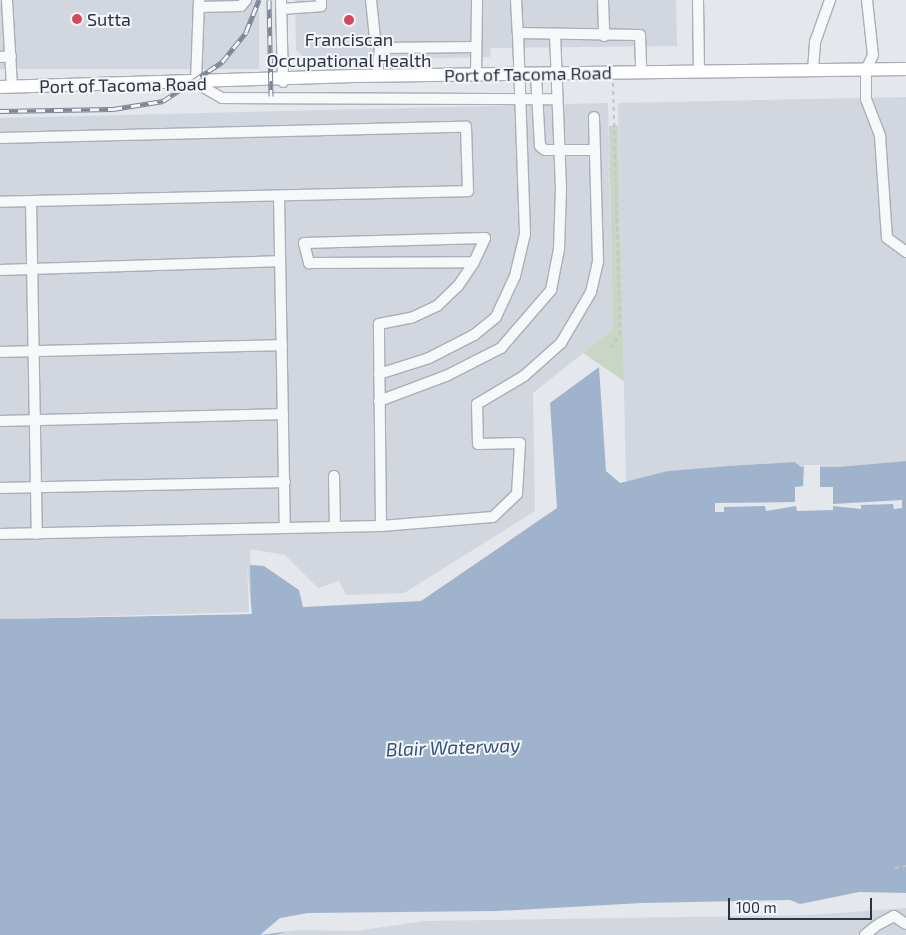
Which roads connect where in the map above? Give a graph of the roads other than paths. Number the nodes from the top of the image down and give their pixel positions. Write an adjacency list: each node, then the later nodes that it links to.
1 (7, 0): 18 (street)
2 (246, 0): 11 (street)
3 (321, 0): 12 (street)
4 (371, 0): 16 (street)
5 (477, 0): 17 (street)
6 (516, 0): 13 (street)
7 (603, 0): 15 (street)
8 (698, 0): 22 (street)
9 (830, 0): 21 (street)
10 (867, 0): 20 (street)
11 (199, 3): 30 (street)
12 (281, 4): 29 (street)
13 (518, 33): 14 (street); 24 (street)
14 (555, 34): 15 (street); 25 (street)
15 (604, 36): 23 (street)
16 (380, 48): 17 (street); 28 (street)
17 (476, 48): 26 (street)
18 (5, 56): 31 (street)
19 (906, 69): 20 (main road, Port of Tacoma Road)
20 (866, 70): 21 (main road, Port of Tacoma Road); 42 (street)
21 (813, 71): 22 (main road, Port of Tacoma Road)
22 (700, 72): 23 (main road, Port of Tacoma Road)
23 (641, 73): 25 (main road, Port of Tacoma Road)
24 (520, 74): 26 (main road, Port of Tacoma Road); 27 (main road, Port of Tacoma Road); 32 (street)
25 (556, 74): 27 (main road, Port of Tacoma Road); 33 (street)
26 (476, 75): 28 (main road, Port of Tacoma Road)
27 (536, 75): 34 (street)
28 (377, 76): 29 (main road, Port of Tacoma Road)
29 (283, 82): 30 (main road, Port of Tacoma Road)
30 (196, 83): 31 (main road, Port of Tacoma Road); 32 (street)
31 (6, 87)
32 (520, 99): 34 (street); 50 (street)
33 (557, 99): 34 (street); 37 (street)
34 (537, 100): 37 (street)
35 (594, 117): 38 (street)
36 (0, 138): 39 (street)
37 (559, 149): 38 (street); 51 (street)
38 (595, 150): 59 (street)
39 (279, 196): 41 (street); 43 (street)
40 (0, 202): 41 (street)
41 (31, 202): 45 (street)
42 (906, 252)
43 (280, 261): 45 (street); 47 (street)
44 (474, 262): 44 (street); 50 (street)
45 (32, 269): 46 (street); 48 (street)
46 (0, 270)
47 (282, 345): 48 (street); 52 (street)
48 (34, 351): 49 (street); 53 (street)
49 (0, 352)
50 (379, 374): 51 (street)
51 (380, 401): 59 (street)
52 (283, 414): 53 (street); 56 (street)
53 (35, 420): 54 (street); 58 (street)
54 (0, 421)
55 (334, 476): 60 (street)
56 (285, 482): 58 (street); 61 (street)
57 (0, 488): 58 (street)
58 (36, 488): 63 (street)
59 (381, 526): 60 (street)
60 (336, 527): 61 (street)
61 (286, 528): 63 (street)
62 (0, 534): 63 (street)
63 (37, 534)
64 (906, 924): 65 (street)
65 (865, 935)

